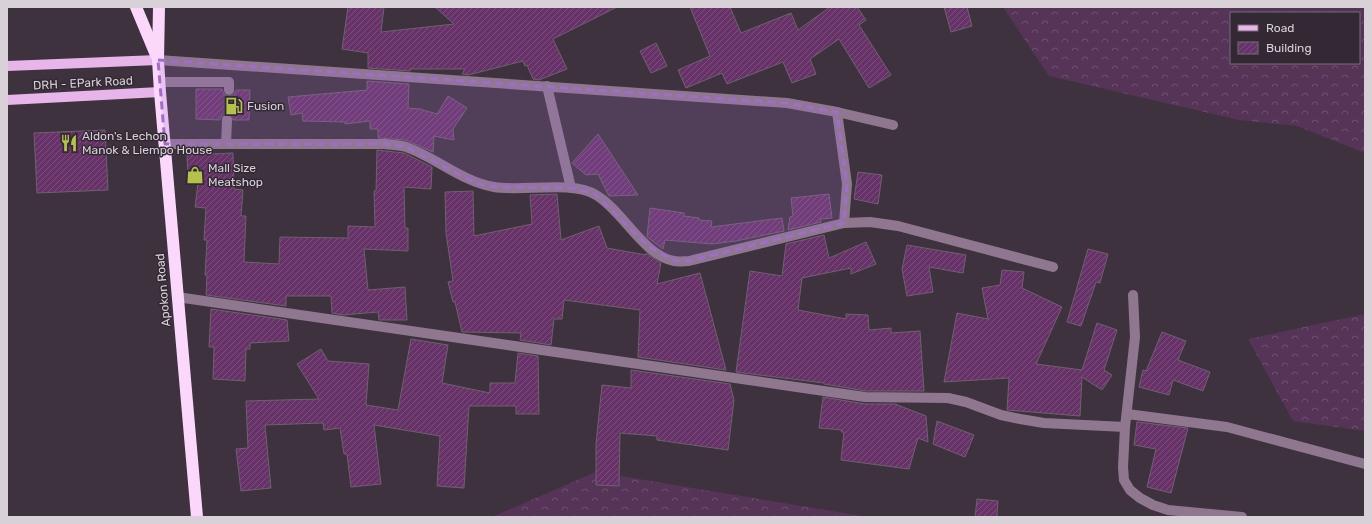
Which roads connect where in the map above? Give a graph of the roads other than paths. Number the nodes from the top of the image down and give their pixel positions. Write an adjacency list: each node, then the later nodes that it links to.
1 (136, 7): 3 (highway, Apokon Road)
2 (159, 7): 3 (highway, Apokon Road)
3 (158, 60): 4 (main road, DRH - EPark Road); 5 (street); 6 (highway, Apokon Road)
4 (7, 66)
5 (547, 86): 9 (street); 14 (street)
6 (160, 87): 7 (street); 8 (main road, DRH - EPark Road); 12 (highway, Apokon Road)
7 (229, 90)
8 (7, 100)
9 (837, 112): 11 (street); 15 (street)
10 (227, 120): 13 (street)
11 (893, 125)
12 (165, 144): 13 (street); 18 (highway, Apokon Road)
13 (226, 144): 14 (street)
14 (571, 188): 15 (street)
15 (844, 223): 16 (street)
16 (1053, 267)
17 (1133, 296): 19 (street)
18 (178, 297): 20 (street); 22 (highway, Apokon Road)
19 (1127, 414): 20 (street); 21 (street)
20 (1125, 427): 23 (street)
21 (1365, 464)
22 (198, 517)
23 (1242, 517)

